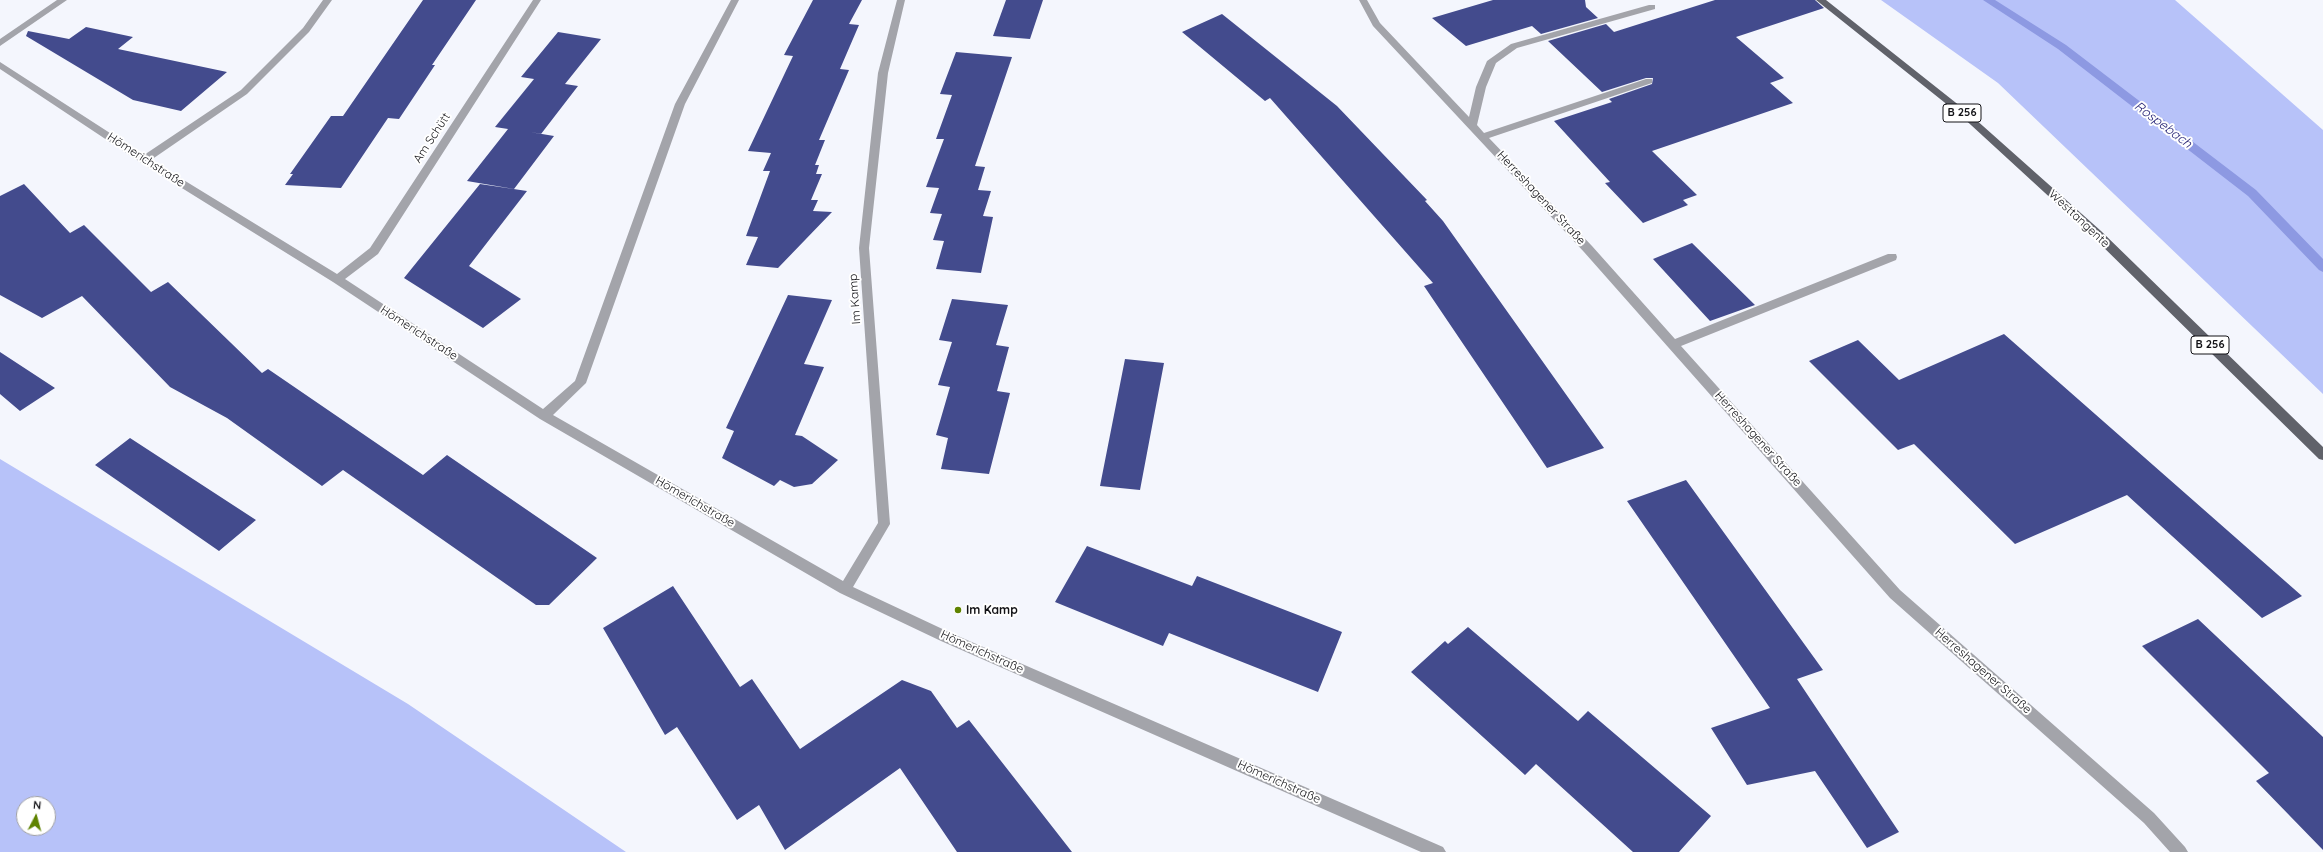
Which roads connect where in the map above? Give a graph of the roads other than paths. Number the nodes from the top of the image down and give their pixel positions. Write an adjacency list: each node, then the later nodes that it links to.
1 (63, 0): 9 (street)
2 (328, 0): 14 (street)
3 (537, 0): 16 (street, Am Schütt)
4 (735, 0): 18 (street)
5 (901, 0): 20 (street, Im Kamp)
6 (1362, 0): 12 (street, Herreshagener Straße)
7 (1820, 0): 19 (main road, Westtangente / B 256)
8 (1652, 7): 12 (street)
9 (0, 43)
10 (0, 65): 14 (street, Hömerichstraße)
11 (1649, 81): 13 (street)
12 (1472, 126): 13 (street, Herreshagener Straße)
13 (1483, 137): 17 (street, Herreshagener Straße)
14 (144, 160): 16 (street, Hömerichstraße)
15 (1892, 257): 17 (street)
16 (337, 279): 18 (street, Hömerichstraße)
17 (1673, 344): 22 (street, Herreshagener Straße)
18 (544, 416): 20 (street, Hömerichstraße)
19 (2323, 455)
20 (845, 588): 21 (street, Hömerichstraße)
21 (1438, 852)
22 (2180, 852)

